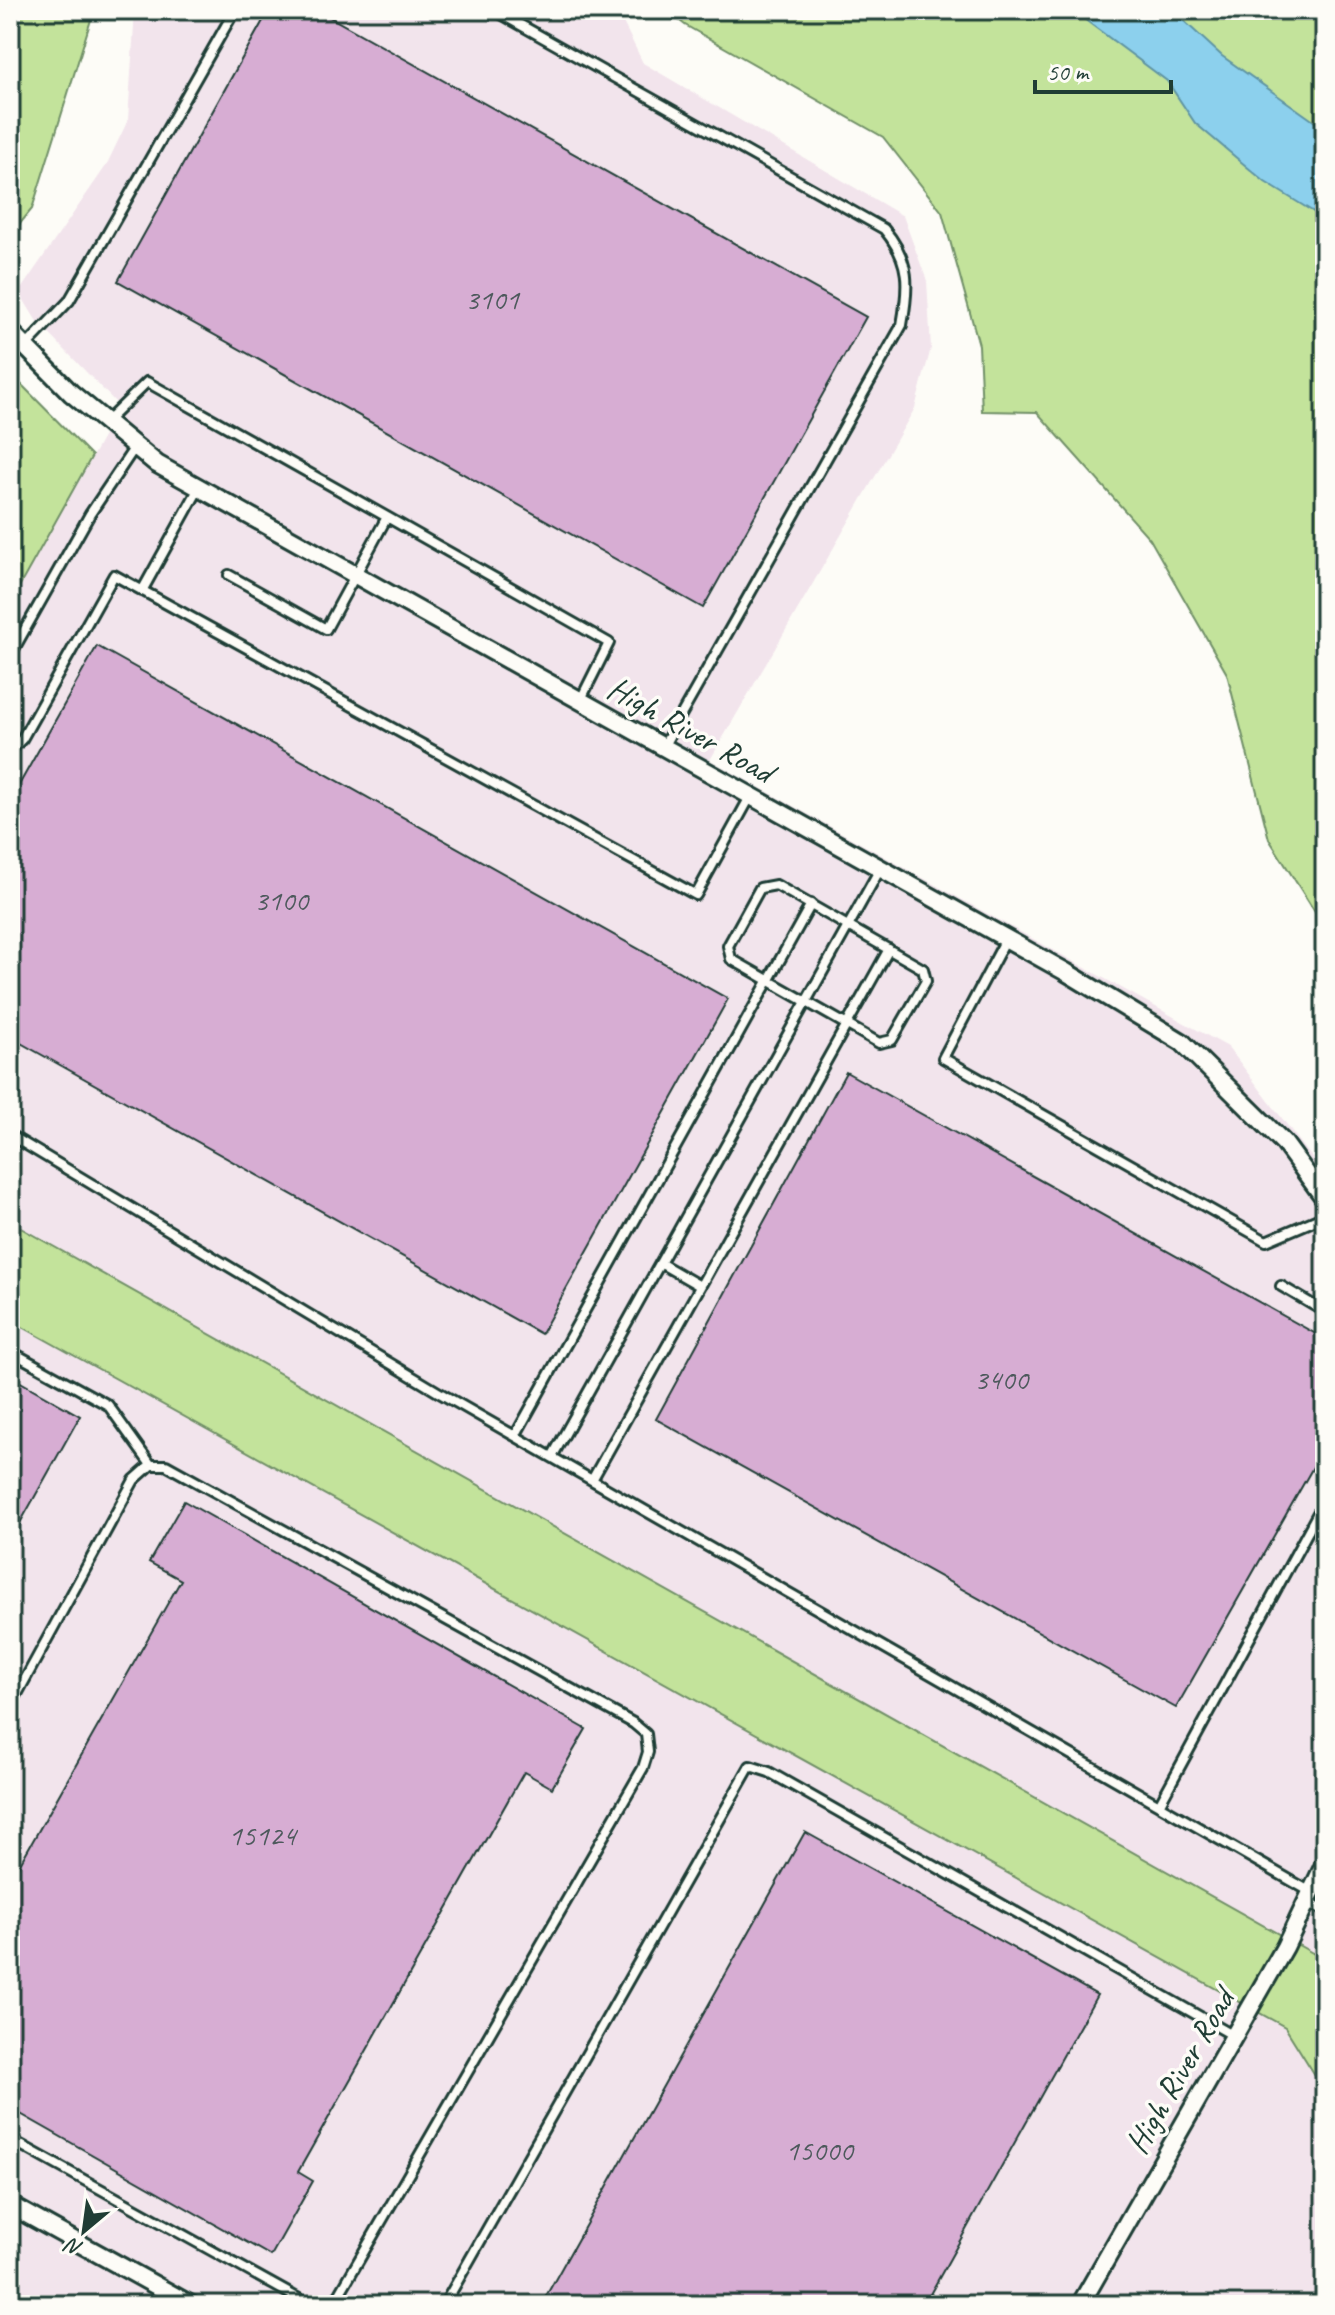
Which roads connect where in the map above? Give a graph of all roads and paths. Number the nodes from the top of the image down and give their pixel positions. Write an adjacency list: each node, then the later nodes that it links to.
1 (235, 10): 4 (lane)
2 (494, 10): 14 (lane)
3 (10, 331): 4 (street, High River Road)
4 (25, 347): 5 (street, High River Road)
5 (106, 422): 6 (street, High River Road); 8 (lane)
6 (136, 446): 7 (street, High River Road); 12 (lane)
7 (199, 488): 10 (street, High River Road); 11 (lane)
8 (387, 517): 10 (lane); 13 (lane)
9 (229, 575): 10 (lane)
10 (354, 576): 13 (street, High River Road)
11 (142, 591): 15 (lane); 16 (lane)
12 (10, 656)
13 (579, 701): 14 (street, High River Road)
14 (663, 748): 16 (street, High River Road)
15 (10, 751)
16 (750, 797): 17 (street, High River Road)
17 (880, 869): 19 (lane); 20 (street, High River Road)
18 (811, 904): 19 (lane); 22 (lane); 22 (lane)
19 (848, 926): 21 (lane); 23 (lane)
20 (1006, 939): 26 (street, High River Road); 27 (lane)
21 (889, 949): 24 (lane); 24 (lane)
22 (769, 981): 23 (lane); 33 (lane)
23 (806, 1001): 24 (lane); 28 (lane)
24 (847, 1025): 29 (lane)
25 (10, 1135): 33 (lane)
26 (1325, 1199)
27 (1325, 1216)
28 (660, 1263): 29 (lane); 34 (lane)
29 (700, 1286): 36 (lane)
30 (1281, 1286): 31 (lane)
31 (1325, 1312)
32 (10, 1351): 35 (lane)
33 (515, 1436): 34 (lane)
34 (552, 1457): 36 (lane)
35 (151, 1465): 38 (lane); 48 (lane)
36 (592, 1480): 39 (lane)
37 (1325, 1500): 39 (lane)
38 (10, 1707)
39 (1159, 1805): 41 (lane)
40 (1325, 1863): 41 (street, High River Road)
41 (1309, 1897): 42 (lane); 43 (street, High River Road)
42 (1325, 1911)
43 (1234, 2036): 49 (lane); 50 (street, High River Road)
44 (10, 2139): 47 (lane)
45 (10, 2205): 46 (street)
46 (191, 2305)
47 (310, 2305)
48 (333, 2305)
49 (444, 2305)
50 (1080, 2305)

